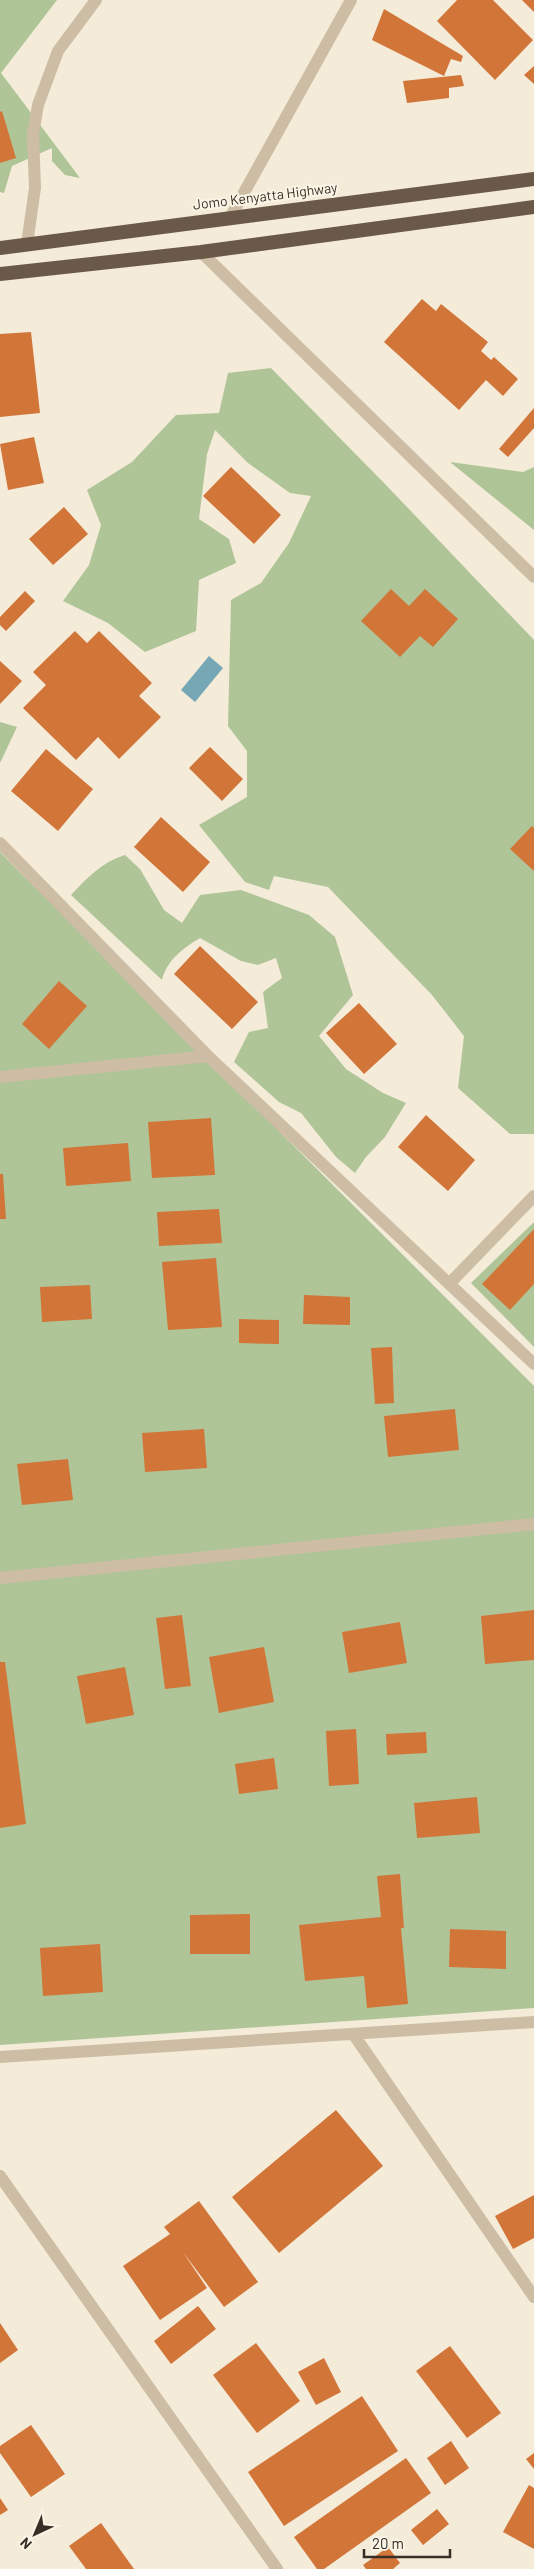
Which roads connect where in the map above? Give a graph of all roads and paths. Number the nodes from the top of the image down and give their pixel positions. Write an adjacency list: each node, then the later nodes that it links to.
1 (96, 0): 6 (street)
2 (351, 0): 5 (street)
3 (534, 179): 5 (highway, Jomo Kenyatta Highway)
4 (534, 207): 8 (highway)
5 (231, 216): 6 (highway, Jomo Kenyatta Highway)
6 (27, 244): 7 (highway, Jomo Kenyatta Highway)
7 (0, 248)
8 (201, 252): 9 (highway); 10 (street)
9 (0, 274)
10 (534, 577)
11 (0, 843): 12 (street)
12 (208, 1056): 13 (street); 15 (street)
13 (0, 1077)
14 (534, 1196): 15 (street)
15 (449, 1284): 16 (street)
16 (534, 1364)
17 (534, 1524): 18 (street)
18 (0, 1578)
19 (534, 2022): 20 (street)
20 (354, 2035): 21 (street); 23 (street)
21 (0, 2057)
22 (0, 2176): 24 (street)
23 (534, 2297)
24 (277, 2569)

